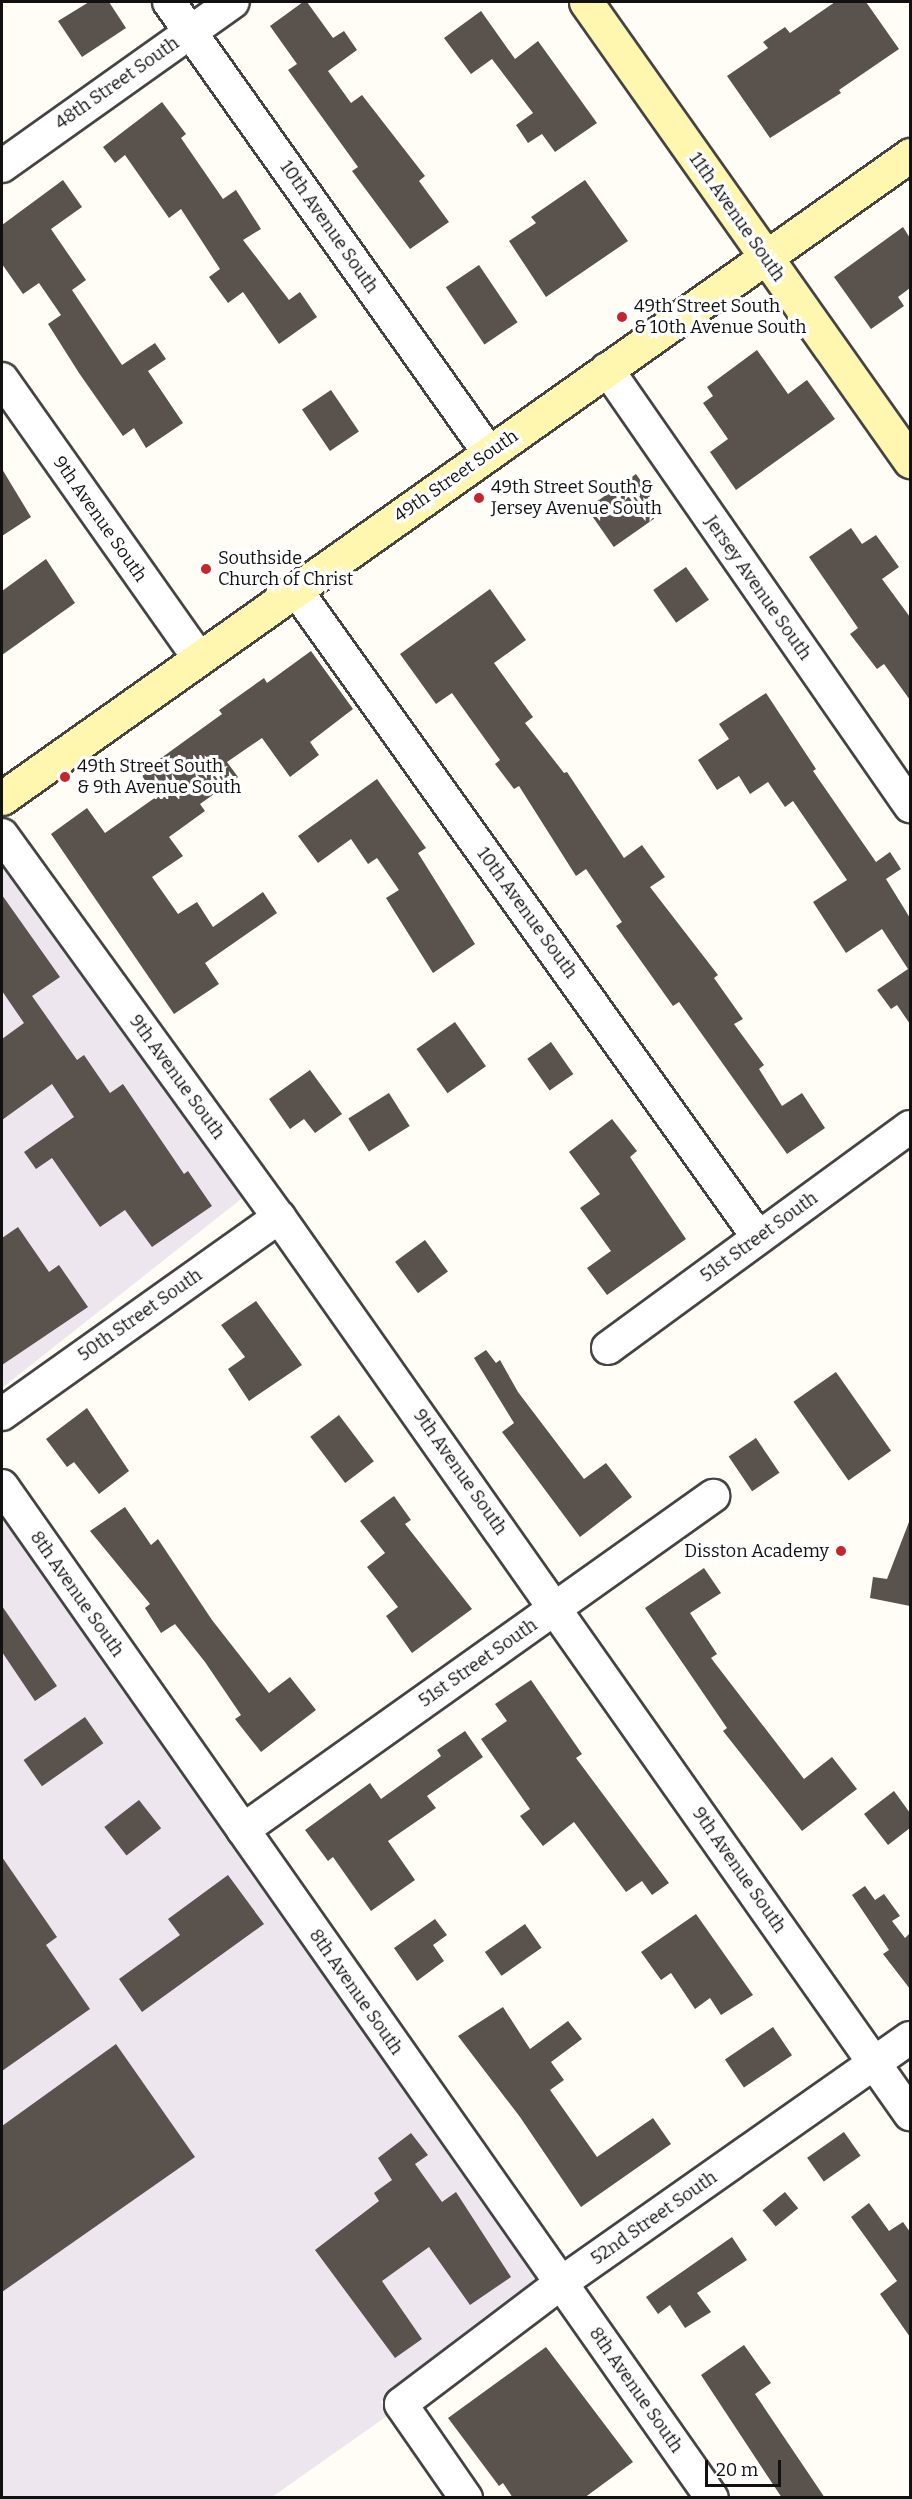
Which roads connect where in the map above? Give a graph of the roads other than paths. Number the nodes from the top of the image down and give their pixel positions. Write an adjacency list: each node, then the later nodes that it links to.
1 (169, 2): 4 (street, 10th Avenue South)
2 (233, 2): 4 (street, 48th Street South)
3 (586, 2): 7 (main road, 11th Avenue South)
4 (191, 32): 6 (street, 48th Street South); 10 (street, 10th Avenue South)
5 (910, 155): 7 (main road, 49th Street South)
6 (2, 166)
7 (765, 257): 8 (main road, 49th Street South); 11 (main road, 11th Avenue South)
8 (607, 369): 10 (main road, 49th Street South); 15 (street, Jersey Avenue South)
9 (2, 379): 13 (street, 9th Avenue South)
10 (489, 453): 12 (main road, 49th Street South)
11 (910, 461)
12 (296, 590): 13 (main road, 49th Street South); 19 (street, 10th Avenue South)
13 (199, 658): 14 (main road, 49th Street South)
14 (2, 798)
15 (910, 806)
16 (2, 836): 18 (street, 9th Avenue South)
17 (910, 1127): 19 (street, 51st Street South)
18 (279, 1217): 21 (street, 50th Street South); 24 (street, 9th Avenue South)
19 (758, 1237): 20 (street, 51st Street South)
20 (609, 1348)
21 (2, 1414)
22 (2, 1486): 25 (street, 8th Avenue South)
23 (714, 1496): 24 (street, 51st Street South)
24 (556, 1607): 25 (street, 51st Street South); 27 (street, 9th Avenue South)
25 (243, 1830): 29 (street, 8th Avenue South)
26 (910, 2038): 27 (street, 52nd Street South)
27 (874, 2063): 28 (street, 9th Avenue South); 29 (street, 52nd Street South)
28 (910, 2114)
29 (561, 2283): 30 (street, 52nd Street South); 31 (street, 8th Avenue South)
30 (466, 2498)
31 (712, 2498)

